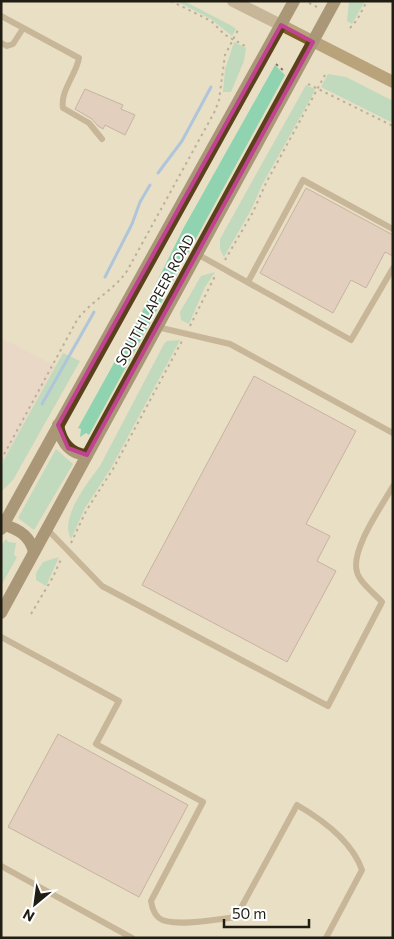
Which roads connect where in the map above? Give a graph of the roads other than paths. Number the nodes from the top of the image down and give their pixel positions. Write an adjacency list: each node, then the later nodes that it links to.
1 (233, 1): 5 (street)
2 (294, 1): 5 (main road, SOUTH LAPEER ROAD)
3 (335, 1): 8 (main road, SOUTH LAPEER ROAD)
4 (1, 16): 6 (lane)
5 (281, 25): 8 (main road); 16 (main road, SOUTH LAPEER ROAD)
6 (22, 30): 7 (lane); 10 (lane)
7 (1, 42)
8 (313, 42): 9 (main road); 12 (main road, SOUTH LAPEER ROAD)
9 (393, 82)
10 (102, 139)
11 (393, 229): 14 (lane)
12 (197, 254): 14 (lane); 15 (main road, SOUTH LAPEER ROAD)
13 (393, 268): 14 (lane)
14 (248, 282)
15 (157, 327): 17 (lane); 18 (main road, SOUTH LAPEER ROAD)
16 (58, 425): 18 (main road); 20 (main road, SOUTH LAPEER ROAD)
17 (393, 434)
18 (87, 455): 21 (main road, SOUTH LAPEER ROAD)
19 (393, 486): 21 (lane)
20 (2, 527): 22 (main road)
21 (46, 529): 22 (main road, SOUTH LAPEER ROAD)
22 (34, 552): 23 (main road, SOUTH LAPEER ROAD)
23 (1, 613)
24 (1, 637): 27 (lane)
25 (1, 866): 26 (lane)
26 (132, 938)
27 (326, 938)

